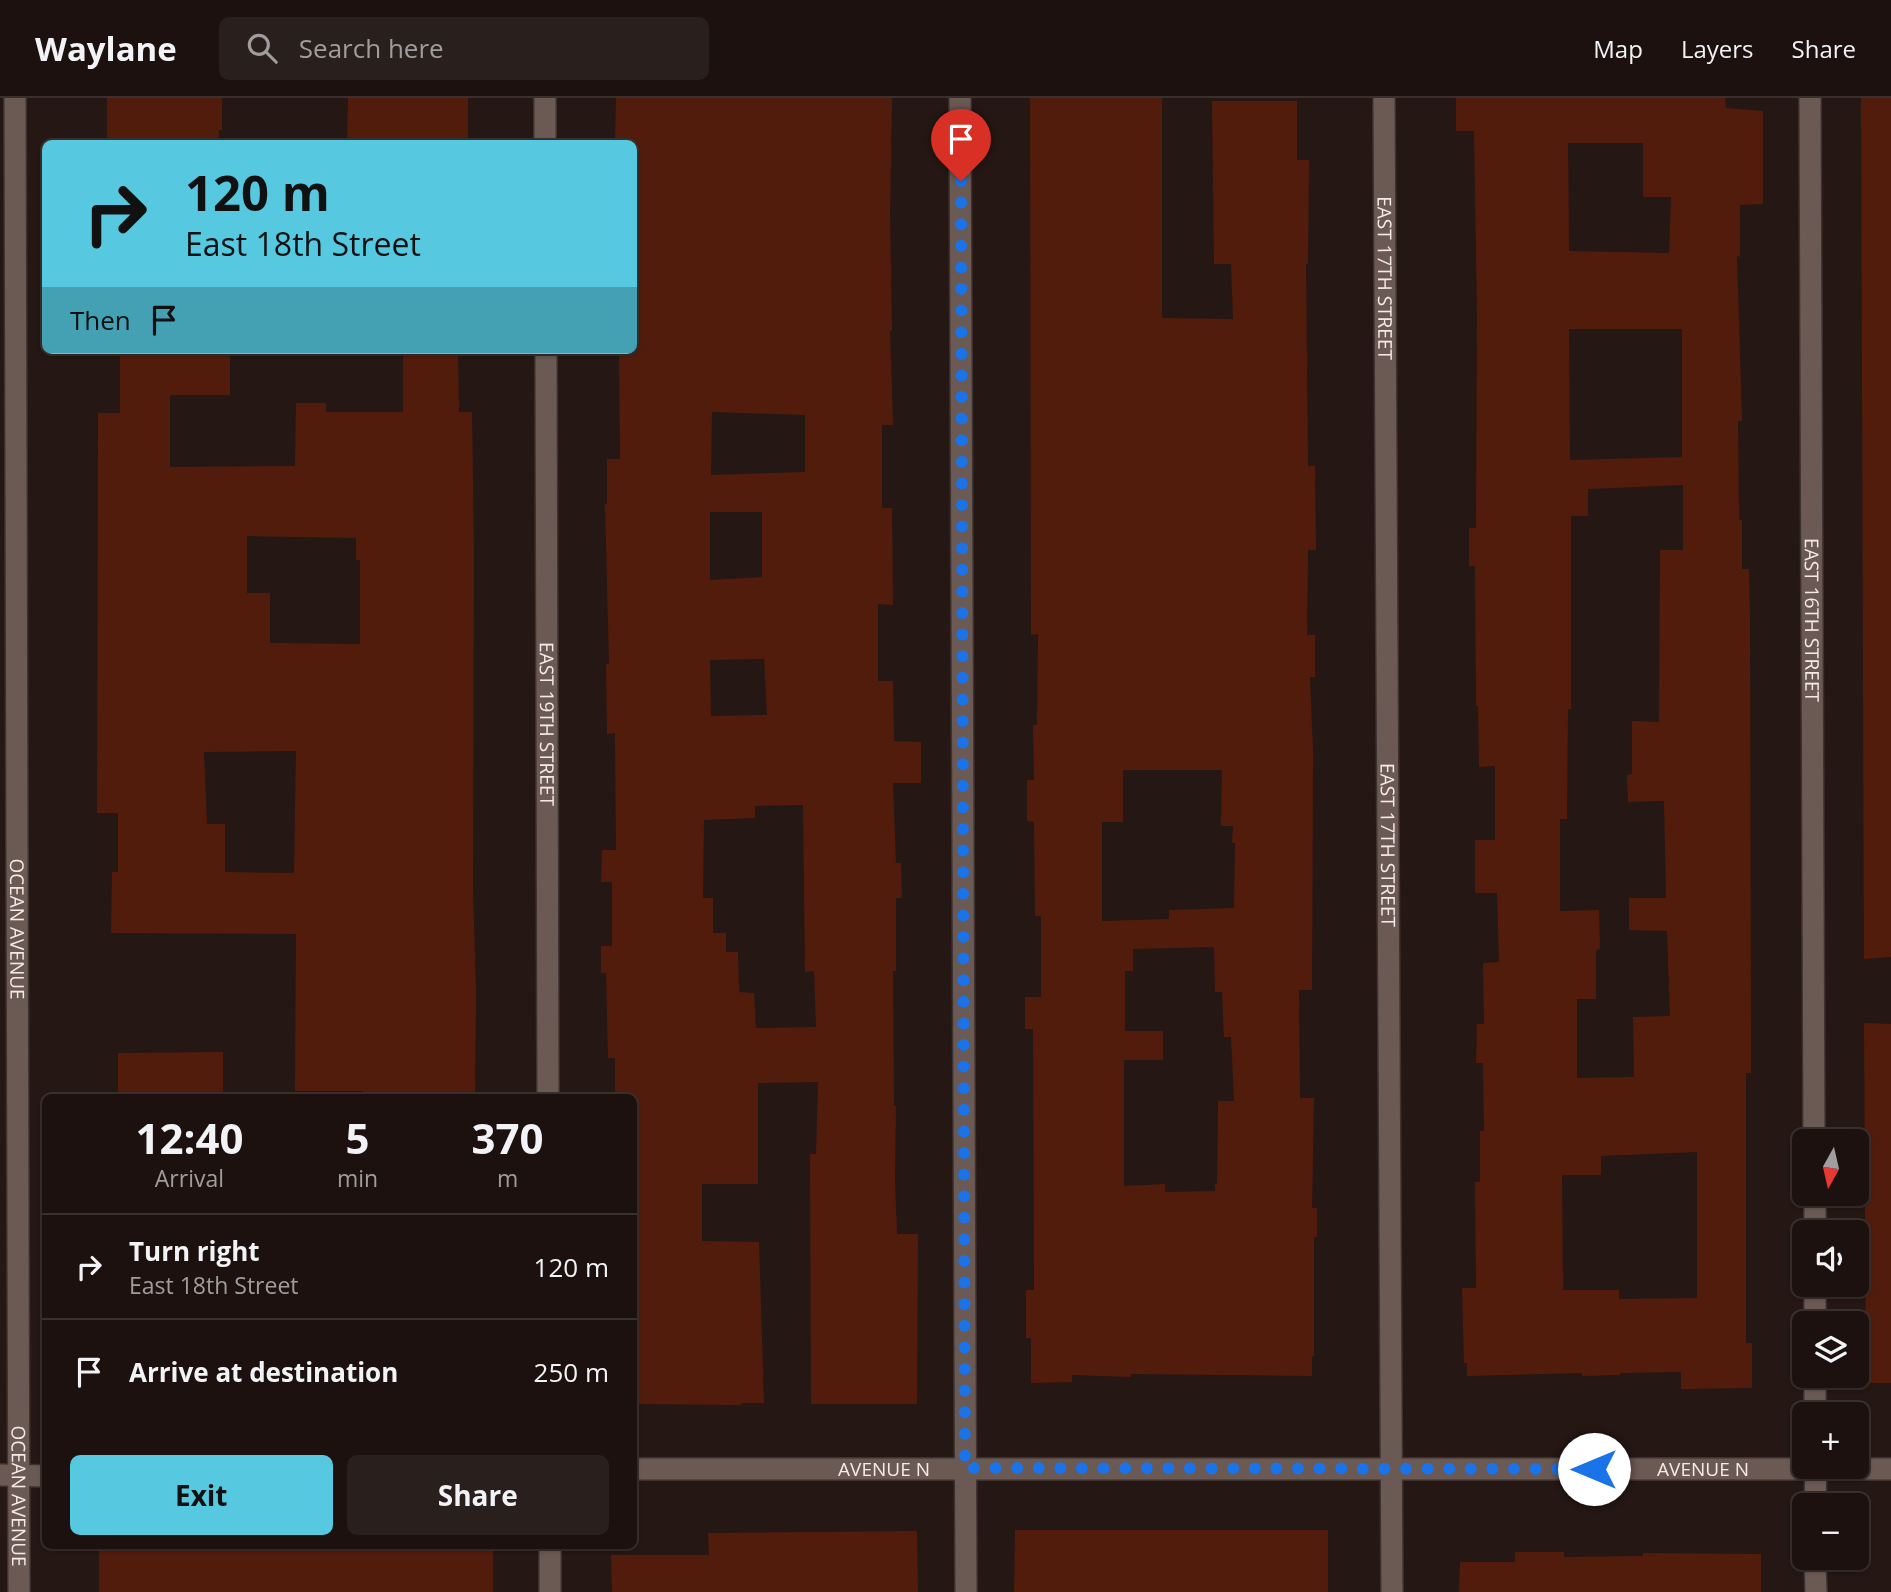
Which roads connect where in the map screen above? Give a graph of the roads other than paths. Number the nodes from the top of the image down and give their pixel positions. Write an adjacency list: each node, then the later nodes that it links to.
1 (15, 98): 16 (street, OCEAN AVENUE)
2 (545, 98): 6 (street)
3 (960, 98): 10 (street)
4 (1384, 98): 11 (street, EAST 17TH STREET)
5 (1810, 98): 9 (street, EAST 16TH STREET)
6 (545, 140)
7 (545, 354): 8 (street, EAST 19TH STREET)
8 (548, 1094)
9 (1814, 1129)
10 (965, 1468): 11 (street, AVENUE N); 13 (street, AVENUE N); 22 (street)
11 (1391, 1468): 12 (street, AVENUE N); 23 (street, EAST 17TH STREET)
12 (1792, 1468)
13 (637, 1469)
14 (1869, 1469): 15 (street, AVENUE N)
15 (1891, 1469)
16 (9, 1475): 17 (street); 20 (street, OCEAN AVENUE)
17 (42, 1476)
18 (550, 1549): 21 (street)
19 (1815, 1570): 24 (street)
20 (19, 1592)
21 (550, 1592)
22 (966, 1592)
23 (1392, 1592)
24 (1816, 1592)

